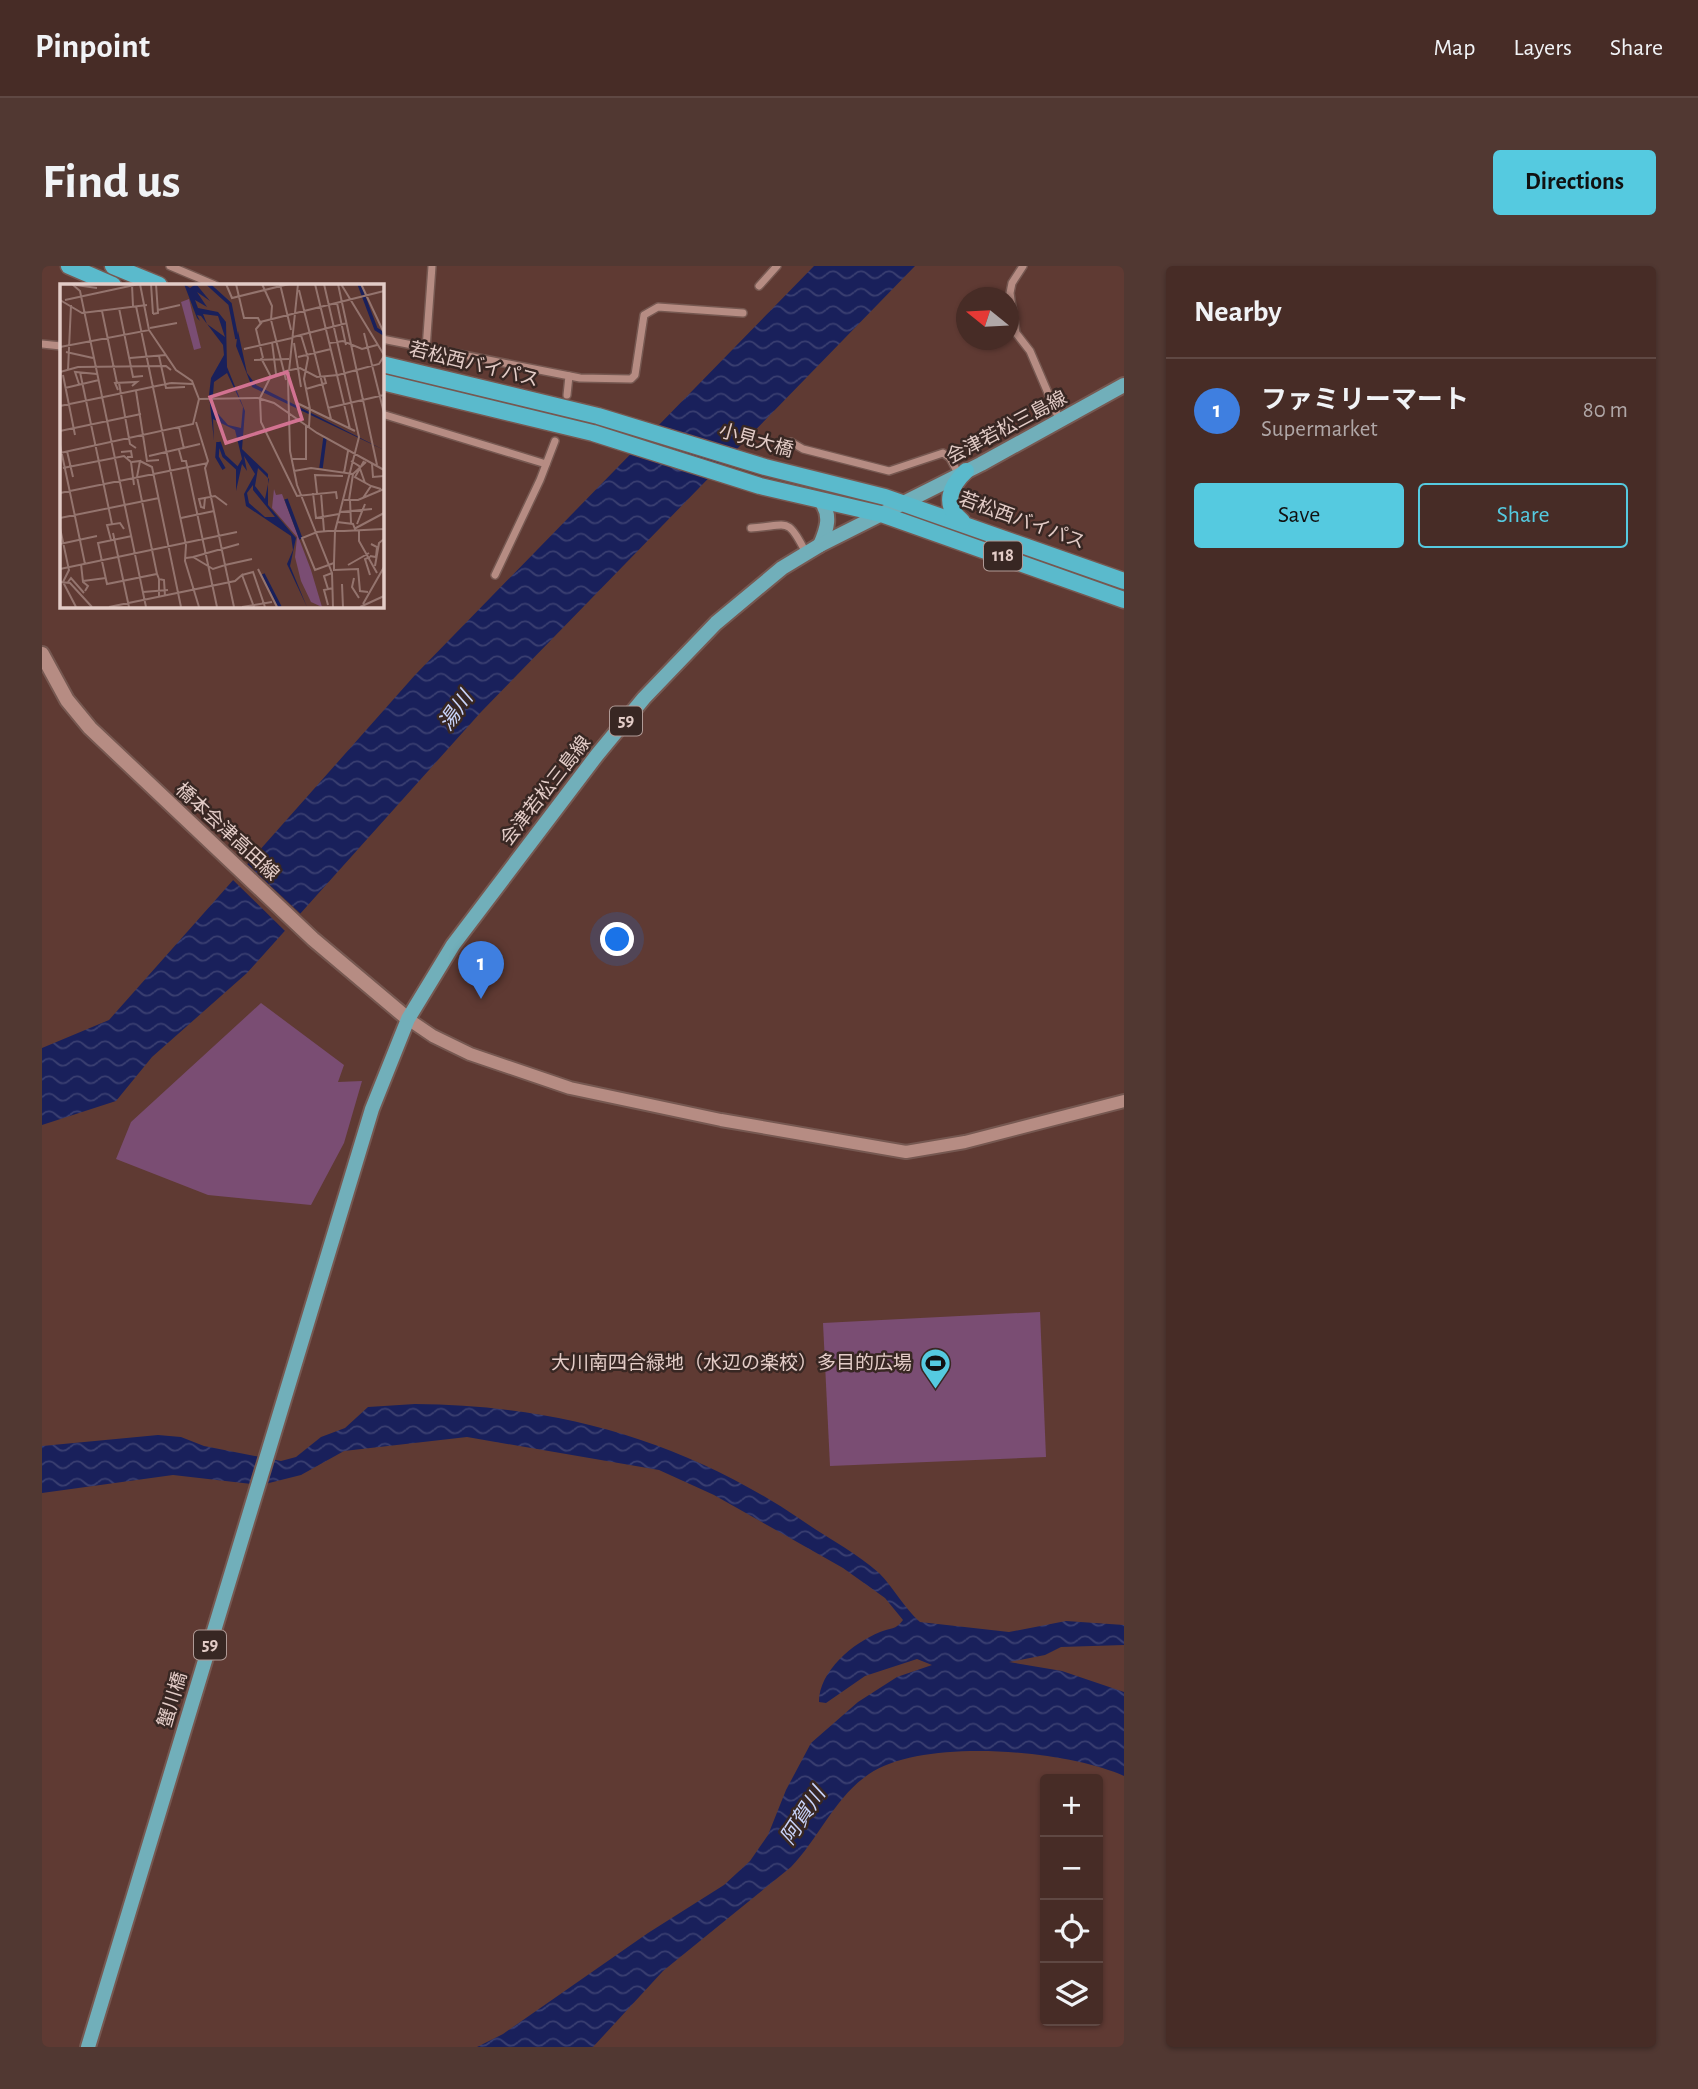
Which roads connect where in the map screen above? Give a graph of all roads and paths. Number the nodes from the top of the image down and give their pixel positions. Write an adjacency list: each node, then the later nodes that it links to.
1 (69, 266): 7 (highway)
2 (113, 266): 8 (highway)
3 (170, 266): 9 (street)
4 (432, 266): 15 (street)
5 (777, 266): 10 (street)
6 (1023, 266): 23 (street)
7 (111, 284)
8 (157, 284)
9 (213, 284)
10 (759, 286)
11 (743, 313): 17 (street)
12 (383, 340): 15 (street)
13 (42, 344): 14 (street)
14 (60, 346)
15 (426, 349): 17 (street)
16 (383, 364): 22 (highway, 若松西バイパス / 118)
17 (569, 376): 20 (street)
18 (383, 382): 28 (highway, 若松西バイパス / 118)
19 (1124, 385): 23 (main road, 会津若松三島線 / 59)
20 (567, 395)
21 (383, 414): 26 (street)
22 (598, 416): 29 (highway, 小見大橋 / 118)
23 (1060, 422): 27 (main road, 会津若松三島線 / 59)
24 (555, 442): 26 (street)
25 (790, 442): 27 (street)
26 (546, 464): 35 (street)
27 (963, 473): 29 (main road, 会津若松三島線 / 59); 31 (highway)
28 (820, 500): 30 (highway, 118); 33 (main road)
29 (904, 503): 30 (main road, 会津若松三島線 / 59); 31 (highway, 若松西バイパス / 118)
30 (881, 514): 33 (main road, 会津若松三島線 / 59); 37 (highway, 若松西バイパス / 118)
31 (962, 522): 36 (highway, 若松西バイパス / 118)
32 (751, 528): 34 (street)
33 (820, 545): 34 (main road, 会津若松三島線 / 59)
34 (806, 554): 39 (main road, 会津若松三島線 / 59)
35 (495, 575)
36 (1124, 581)
37 (1124, 600)
38 (42, 654): 39 (main road, 橋本会津高田線)
39 (408, 1019): 40 (street); 41 (main road, 会津若松三島線 / 59)
40 (1124, 1101)
41 (331, 1243): 42 (main road, 蟹川橋 / 59)
42 (88, 2047)

